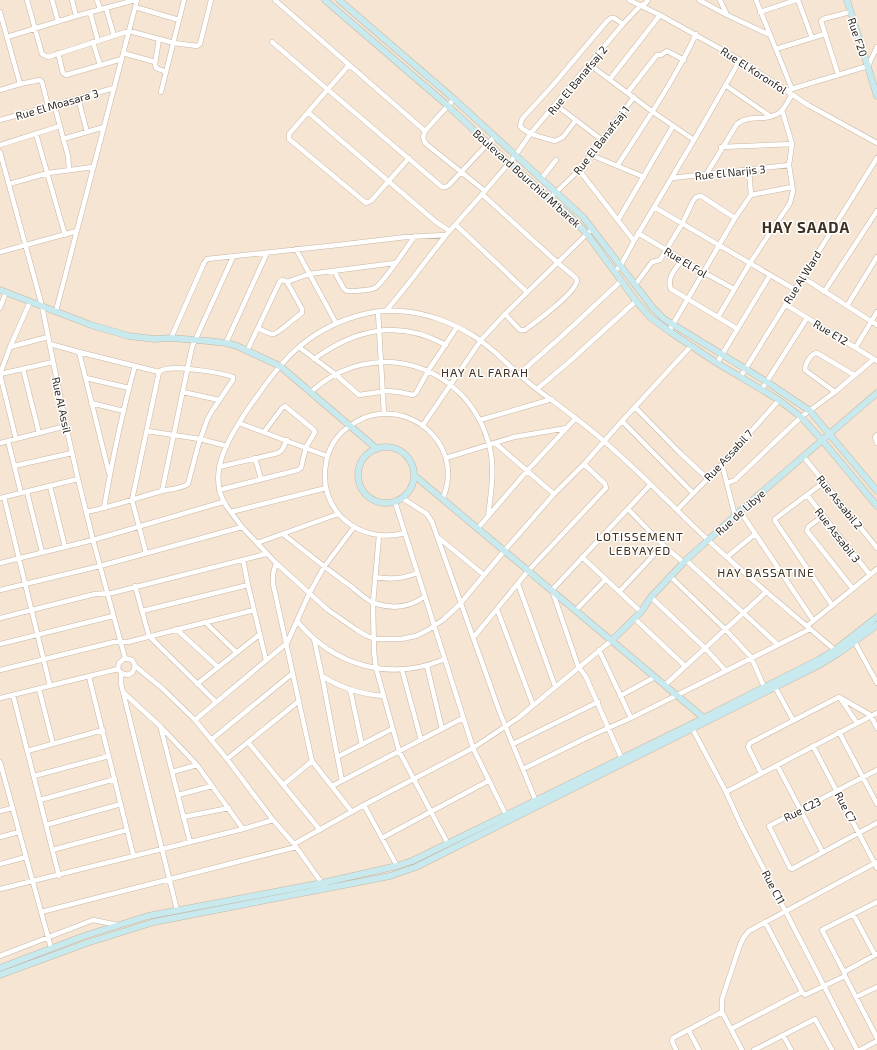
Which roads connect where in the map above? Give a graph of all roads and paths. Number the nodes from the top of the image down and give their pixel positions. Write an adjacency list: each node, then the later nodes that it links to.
1 (27, 0): 34 (street)
2 (52, 0): 32 (street)
3 (72, 0): 30 (street)
4 (96, 0): 23 (street)
5 (136, 0): 21 (street); 22 (street)
6 (184, 0): 31 (street)
7 (210, 0): 45 (street)
8 (275, 0): 56 (street)
9 (325, 0): 59 (main road, Boulevard Bourchid M'barek)
10 (339, 0): 51 (main road, Boulevard Bourchid M'barek)
11 (629, 0): 19 (street, Rue El Koronfol)
12 (648, 0): 19 (street, Rue El Banafsaj 2)
13 (699, 0): 29 (street)
14 (720, 0): 29 (street)
15 (756, 0): 26 (street)
16 (777, 0): 20 (street)
17 (797, 0): 20 (street); 41 (street)
18 (847, 0): 27 (main road, Rue F20)
19 (641, 5): 28 (street, Rue El Koronfol); 33 (street, Rue El Banafsaj 2)
20 (779, 5): 26 (street)
21 (135, 7): 31 (street); 35 (street)
22 (106, 8): 23 (street); 39 (street)
23 (100, 9): 25 (street)
24 (0, 12): 40 (street)
25 (90, 12): 30 (street); 43 (street)
26 (760, 12): 38 (street)
27 (850, 12): 37 (street); 58 (main road, Rue F20)
28 (660, 15): 36 (street, Rue El Koronfol); 62 (street)
29 (726, 15): 38 (street)
30 (76, 16): 32 (street)
31 (179, 20): 45 (street)
32 (58, 21): 34 (street)
33 (623, 24): 57 (street, Rue El Banafsaj 2); 91 (street)
34 (35, 29): 40 (street); 48 (street)
35 (129, 31): 39 (street); 42 (street); 49 (street)
36 (696, 34): 52 (street); 53 (street, Rue El Koronfol)
37 (825, 34): 41 (street); 61 (street)
38 (770, 35): 47 (street)
39 (114, 36): 43 (street)
40 (7, 37): 63 (street)
41 (812, 38): 47 (street)
42 (159, 39): 45 (street); 54 (street)
43 (96, 41): 48 (street); 55 (street)
44 (272, 42): 67 (street)
45 (174, 43): 60 (street)
46 (877, 47): 58 (street)
47 (776, 49): 68 (street)
48 (58, 53): 55 (street)
49 (123, 53): 50 (street); 54 (street)
50 (122, 59): 55 (street); 65 (street)
51 (409, 60): 59 (main road); 75 (main road, Boulevard Bourchid M'barek)
52 (684, 60): 70 (street); 81 (street)
53 (740, 60): 64 (street); 68 (street, Rue El Koronfol)
54 (154, 62): 60 (street)
55 (100, 65)
56 (349, 65): 67 (street); 89 (street)
57 (590, 65): 62 (street); 78 (street, Rue El Banafsaj 2)
58 (868, 66): 61 (street); 72 (main road, Rue F20)
59 (403, 67): 77 (main road, Boulevard Bourchid M'barek)
60 (166, 72): 69 (street)
61 (838, 74): 68 (street)
62 (610, 78): 70 (street)
63 (20, 84): 66 (street); 79 (street)
64 (725, 86): 83 (street); 96 (street)
65 (114, 88): 74 (street, Rue El Moasara 3); 88 (street)
66 (0, 90)
67 (328, 90): 82 (street); 105 (street)
68 (790, 90): 71 (street, Rue El Koronfol)
69 (161, 92)
70 (628, 92): 73 (street)
71 (792, 94): 80 (street); 98 (street, Rue El Koronfol)
72 (877, 96)
73 (634, 97): 81 (street); 95 (street, Rue El Banafsaj 1)
74 (78, 98): 76 (street, Rue El Moasara 3); 90 (street)
75 (454, 99): 77 (street); 93 (main road, Boulevard Bourchid M'barek)
76 (54, 104): 79 (street, Rue El Moasara 3); 86 (street)
77 (447, 105): 89 (street); 97 (main road, Boulevard Bourchid M'barek)
78 (556, 105): 85 (street); 91 (street, Rue El Banafsaj 2)
79 (48, 106): 84 (street, Rue El Moasara 3)
80 (782, 110): 83 (street); 99 (street)
81 (653, 112): 87 (street); 110 (street)
82 (309, 113): 121 (street); 121 (street)
83 (770, 116): 101 (street)
84 (0, 120)
85 (576, 120): 91 (street); 95 (street)
86 (60, 126): 92 (street); 94 (street)
87 (673, 126): 96 (street); 118 (street)
88 (104, 127): 90 (street); 111 (street)
89 (425, 131): 116 (street)
90 (87, 132): 94 (street)
91 (531, 133): 104 (street, Rue El Banafsaj 2)
92 (36, 134): 100 (street); 115 (street)
93 (494, 137): 97 (street); 104 (main road, Boulevard Bourchid M'barek)
94 (63, 139): 112 (street)
95 (602, 140): 103 (street, Rue El Banafsaj 1)
96 (694, 140): 119 (street)
97 (488, 143): 108 (main road, Boulevard Bourchid M'barek); 116 (street)
98 (877, 143)
99 (792, 144): 101 (street); 109 (street)
100 (0, 145)
101 (721, 147): 117 (street)
102 (0, 152): 122 (street, Rue Al Assil)
103 (590, 155): 110 (street); 113 (street, Rue El Banafsaj 1)
104 (515, 156): 108 (street, Rue El Banafsaj 2); 120 (main road, Boulevard Bourchid M'barek)
105 (409, 158): 116 (street); 121 (street)
106 (877, 158): 163 (street, Rue Al Ward)
107 (556, 160): 120 (street)
108 (508, 162): 125 (street, Rue El Banafsaj 2); 127 (main road, Boulevard Bourchid M'barek)
109 (789, 165): 114 (street, Rue El Narjis 3); 123 (street)
110 (617, 166): 118 (street)
111 (93, 167): 112 (street); 135 (street)
112 (69, 169): 115 (street)
113 (580, 170): 124 (street, Rue El Banafsaj 1); 131 (street)
114 (749, 170): 117 (street, Rue El Narjis 3); 126 (street)
115 (48, 173): 122 (street); 139 (street)
116 (461, 173): 125 (street)
117 (707, 173): 119 (street, Rue El Narjis 3)
118 (644, 177): 131 (street)
119 (672, 178): 128 (street)
120 (541, 179): 124 (main road, Boulevard Bourchid M'barek)
121 (389, 181): 136 (street)
122 (9, 184): 143 (street, Rue Al Assil)
123 (792, 187): 126 (street); 154 (street)
124 (556, 192): 127 (street, Rue El Banafsaj 1); 134 (main road, Boulevard Bourchid M'barek)
125 (484, 193): 133 (street, Rue El Banafsaj 2); 153 (street)
126 (751, 195): 130 (street)
127 (550, 199): 138 (main road, Boulevard Bourchid M'barek)
128 (654, 207): 132 (street); 137 (street)
129 (877, 211): 171 (street)
130 (735, 218): 132 (street); 144 (street)
131 (618, 220): 142 (street)
132 (682, 224): 144 (street); 146 (street)
133 (456, 225): 136 (street, Rue El Banafsaj 2); 170 (street)
134 (592, 229): 138 (street); 155 (main road, Boulevard Bourchid M'barek)
135 (77, 231): 139 (street); 180 (street)
136 (450, 231): 140 (street, Rue El Banafsaj 2)
137 (638, 233): 142 (street); 146 (street, Rue El Fol)
138 (587, 234): 153 (street); 159 (main road, Boulevard Bourchid M'barek)
139 (65, 235): 143 (street)
140 (446, 235): 141 (street); 179 (street, Rue El Banafsaj 2)
141 (415, 236): 145 (street); 152 (street)
142 (634, 241): 155 (street)
143 (26, 245): 147 (street); 176 (street, Rue Al Assil)
144 (719, 245): 154 (street); 160 (street)
145 (296, 249): 148 (street); 161 (street)
146 (666, 250): 151 (street, Rue El Fol); 166 (street)
147 (0, 252)
148 (267, 253): 149 (street); 199 (street)
149 (233, 256): 196 (street); 197 (street)
150 (877, 257): 156 (street)
151 (682, 260): 160 (street, Rue El Fol); 172 (street)
152 (395, 263): 158 (street); 158 (street)
153 (558, 263): 170 (street); 183 (street)
154 (750, 263): 162 (street); 167 (street)
155 (621, 265): 159 (street); 166 (main road, Boulevard Bourchid M'barek)
156 (872, 266): 157 (street); 177 (street)
157 (877, 269)
158 (334, 271): 161 (street)
159 (615, 271): 164 (main road, Boulevard Bourchid M'barek)
160 (703, 272): 167 (street, Rue El Fol); 172 (street)
161 (309, 274): 165 (street); 187 (street)
162 (770, 275): 168 (street); 192 (street)
163 (802, 277): 168 (street, Rue Al Ward); 171 (street)
164 (621, 281): 173 (main road, Boulevard Bourchid M'barek); 223 (street)
165 (287, 282): 191 (street); 191 (street)
166 (635, 286): 188 (main road, Boulevard Bourchid M'barek)
167 (734, 289): 184 (street)
168 (794, 289): 175 (street, Rue Al Ward)
169 (3, 291): 174 (main road); 178 (street)
170 (528, 292): 183 (street)
171 (824, 292): 177 (street)
172 (687, 299): 184 (street); 188 (street)
173 (636, 301): 194 (main road, Boulevard Bourchid M'barek); 231 (street)
174 (30, 302): 176 (main road); 203 (street)
175 (785, 304): 185 (street, Rue E12); 218 (street, Rue Al Ward)
176 (42, 306): 180 (main road); 195 (street, Rue Al Assil)
177 (847, 306): 186 (street)
178 (0, 308)
179 (386, 311): 181 (street); 190 (street)
180 (56, 312): 196 (main road)
181 (378, 312): 187 (street); 193 (street)
182 (877, 312): 186 (street)
183 (505, 314): 198 (street)
184 (718, 317): 192 (street)
185 (807, 318): 205 (street, Rue E12); 227 (street)
186 (871, 321): 189 (street); 205 (street)
187 (336, 323): 204 (street)
188 (673, 324): 194 (street); 208 (main road, Boulevard Bourchid M'barek)
189 (877, 325)
190 (457, 327): 198 (street); 201 (street)
191 (258, 328): 206 (street)
192 (736, 328): 208 (street)
193 (379, 331): 201 (street); 209 (street); 212 (street)
194 (669, 331): 202 (main road, Boulevard Bourchid M'barek)
195 (48, 337): 200 (street, Rue Al Assil); 203 (street)
196 (171, 338): 197 (main road)
197 (196, 340): 199 (main road); 216 (street)
198 (481, 340): 223 (street); 228 (street)
199 (226, 343): 206 (main road)
200 (50, 344): 207 (street); 211 (street, Rue Al Assil)
201 (446, 345): 219 (street)
202 (691, 346): 213 (main road, Boulevard Bourchid M'barek); 241 (street)
203 (10, 347): 221 (street)
204 (299, 347): 209 (street); 215 (street)
205 (856, 347): 210 (street, Rue E12)
206 (247, 351): 215 (main road)
207 (79, 352): 214 (street); 226 (street)
208 (721, 355): 213 (street); 218 (main road, Boulevard Bourchid M'barek)
209 (314, 359): 222 (street)
210 (875, 360): 224 (street)
211 (53, 362): 217 (street); 251 (street, Rue Al Assil)
212 (380, 362): 219 (street); 222 (street); 232 (street)
213 (716, 362): 225 (main road, Boulevard Bourchid M'barek)
214 (135, 366): 220 (street); 229 (street)
215 (280, 366): 234 (main road); 249 (street)
216 (188, 368): 220 (street); 233 (street); 237 (street)
217 (23, 369): 221 (street); 256 (street)
218 (745, 369): 225 (street, Rue Al Ward); 227 (main road, Boulevard Bourchid M'barek)
219 (428, 371): 228 (street); 232 (street)
220 (160, 372): 254 (street)
221 (0, 374): 260 (street)
222 (335, 374): 232 (street); 234 (street)
223 (519, 374): 231 (street)
224 (854, 375): 235 (street); 235 (street)
225 (741, 376): 230 (main road, Boulevard Bourchid M'barek)
226 (86, 378): 229 (street); 240 (street)
227 (767, 382): 230 (street); 243 (main road, Boulevard Bourchid M'barek)
228 (450, 384): 247 (street); 250 (street)
229 (129, 388): 242 (street)
230 (762, 389): 239 (main road, Boulevard Bourchid M'barek)
231 (537, 390): 238 (street)
232 (383, 391): 244 (street)
233 (183, 392): 237 (street); 257 (street)
234 (311, 392): 252 (main road)
235 (835, 392): 243 (street)
236 (877, 393): 258 (main road, Rue de Libye)
237 (219, 400): 261 (street)
238 (552, 400): 246 (street); 247 (street)
239 (779, 400): 245 (main road, Boulevard Bourchid M'barek); 279 (street, Rue Assabil 7)
240 (91, 403): 242 (street); 283 (street)
241 (635, 407): 248 (street); 285 (street)
242 (124, 411): 283 (street)
243 (810, 411): 245 (street); 258 (main road, Boulevard Bourchid M'barek)
244 (384, 414): 250 (street); 252 (street)
245 (801, 418): 263 (main road, Boulevard Bourchid M'barek); 288 (street)
246 (575, 419): 253 (street); 265 (street)
247 (480, 420): 270 (street)
248 (622, 421): 265 (street); 298 (street)
249 (239, 423): 255 (street); 269 (street)
250 (423, 425): 277 (street)
251 (66, 426): 256 (street); 273 (street, Rue Al Assil)
252 (349, 426): 272 (main road); 274 (street)
253 (567, 428): 267 (street); 282 (street)
254 (147, 431): 257 (street); 305 (street)
255 (264, 432): 262 (street); 271 (street)
256 (39, 433): 260 (street)
257 (173, 434): 261 (street); 296 (street)
258 (828, 434): 263 (main road, Rue de Libye); 293 (main road, Boulevard Bourchid M'barek)
259 (877, 435): 268 (street)
260 (16, 439): 264 (street)
261 (200, 439): 269 (street); 296 (street)
262 (287, 440): 271 (street); 276 (street)
263 (822, 440): 275 (main road, Rue de Libye); 301 (main road, Boulevard Bourchid M'barek)
264 (8, 441): 266 (street); 280 (street)
265 (604, 441): 278 (street); 290 (street)
266 (0, 443)
267 (495, 443): 270 (street); 282 (street)
268 (877, 443)
269 (227, 446): 281 (street)
270 (490, 446): 277 (street); 317 (street)
271 (306, 448): 274 (street); 287 (street)
272 (377, 448): 284 (main road); 307 (main road)
273 (72, 452): 280 (street); 286 (street, Rue Al Assil)
274 (327, 456): 292 (street)
275 (803, 456): 289 (street, Rue Assabil 2); 314 (main road, Rue de Libye)
276 (255, 458): 281 (street); 287 (street)
277 (446, 458): 304 (street)
278 (584, 464): 299 (street); 347 (street)
279 (722, 464): 285 (street, Rue Assabil 7); 288 (street)
280 (14, 466): 297 (street)
281 (219, 467): 294 (street)
282 (527, 471): 299 (street); 317 (street)
283 (109, 476): 309 (street)
284 (415, 476): 303 (main road); 304 (main road)
285 (707, 478): 298 (street, Rue Assabil 7)
286 (78, 479): 291 (street); 312 (street, Rue Al Assil)
287 (261, 479): 294 (street)
288 (727, 482): 314 (street)
289 (824, 482): 300 (street); 332 (street, Rue Assabil 2)
290 (650, 485): 310 (street); 311 (street)
291 (50, 486): 295 (street); 331 (street)
292 (326, 488): 313 (street); 315 (street)
293 (876, 489): 301 (street)
294 (219, 490): 306 (street)
295 (27, 492): 297 (street); 334 (street)
296 (162, 492): 305 (street)
297 (21, 493): 302 (street)
298 (693, 493): 311 (street, Rue Assabil 7)
299 (554, 494): 333 (street)
300 (807, 495): 316 (street, Rue Assabil 3); 369 (street)
301 (868, 495): 308 (main road, Boulevard Bourchid M'barek)
302 (2, 498): 339 (street)
303 (402, 498): 307 (main road); 326 (street)
304 (443, 498): 321 (main road)
305 (132, 500): 309 (street); 318 (street)
306 (223, 502): 313 (street); 318 (street)
307 (395, 502): 323 (street)
308 (877, 506)
309 (104, 508): 312 (street)
310 (628, 509): 330 (street); 337 (street)
311 (677, 510): 328 (street)
312 (86, 512): 327 (street, Rue Al Assil)
313 (231, 512): 319 (street)
314 (737, 513): 324 (street); 328 (main road, Rue de Libye)
315 (338, 514): 320 (street); 322 (street)
316 (823, 516): 350 (street, Rue Assabil 3); 358 (street)
317 (488, 517): 321 (street)
318 (138, 527): 327 (street); 335 (street)
319 (242, 527): 329 (street); 335 (street)
320 (354, 527): 325 (street); 345 (street)
321 (478, 528): 333 (main road)
322 (283, 534): 329 (street); 345 (street)
323 (405, 534): 325 (street); 348 (street)
324 (755, 534): 338 (street); 381 (street)
325 (378, 536): 352 (street)
326 (439, 538): 349 (street); 368 (street)
327 (93, 540): 331 (street); 344 (street, Rue Al Assil)
328 (708, 540): 338 (street); 342 (main road, Rue de Libye)
329 (257, 543): 336 (street)
330 (663, 544): 342 (street); 361 (street)
331 (65, 547): 334 (street)
332 (877, 548)
333 (505, 550): 347 (main road); 349 (street)
334 (42, 552): 339 (street)
335 (146, 553): 344 (street)
336 (266, 554): 340 (street); 343 (street)
337 (582, 557): 353 (street); 360 (street)
338 (727, 557): 362 (street)
339 (18, 558): 341 (street); 354 (street)
340 (243, 560): 356 (street); 357 (street)
341 (0, 562)
342 (685, 562): 351 (main road, Rue de Libye); 376 (street)
343 (276, 563): 364 (street); 398 (street)
344 (100, 566): 354 (street); 363 (street, Rue Al Assil)
345 (324, 567): 364 (street); 367 (street)
346 (877, 570): 350 (street)
347 (528, 571): 355 (street); 360 (main road)
348 (417, 573): 352 (street); 365 (street)
349 (484, 575): 368 (street)
350 (870, 575): 358 (street)
351 (670, 576): 366 (main road, Rue de Libye); 388 (street)
352 (375, 577): 367 (street)
353 (605, 580): 361 (street); 373 (street)
354 (24, 584): 359 (street); 370 (street)
355 (518, 584): 372 (street); 429 (street)
356 (248, 585): 371 (street); 374 (street)
357 (136, 586): 363 (street); 374 (street)
358 (853, 589): 369 (street)
359 (0, 590)
360 (552, 590): 373 (main road); 412 (street)
361 (619, 592): 375 (street)
362 (766, 592): 376 (street); 386 (street)
363 (107, 593): 370 (street); 377 (street, Rue Al Assil)
364 (309, 594): 382 (street); 392 (street)
365 (424, 596): 367 (street); 385 (street)
366 (651, 597): 375 (main road, Rue de Libye); 401 (street)
367 (373, 603): 392 (street)
368 (460, 604): 385 (street); 393 (street)
369 (832, 605): 381 (street)
370 (31, 610): 379 (street); 389 (street)
371 (254, 610): 383 (street); 390 (street)
372 (497, 610): 393 (street); 443 (street)
373 (576, 610): 395 (main road)
374 (142, 611): 391 (street)
375 (641, 612): 380 (main road, Rue de Libye)
376 (744, 612): 388 (street); 400 (street)
377 (113, 616): 389 (street); 397 (street, Rue Al Assil)
378 (877, 617): 396 (main road)
379 (0, 618)
380 (634, 618): 395 (main road, Rue de Libye); 413 (street)
381 (813, 620): 386 (street)
382 (297, 621): 394 (street); 398 (street)
383 (205, 622): 387 (street); 403 (street)
384 (877, 625): 396 (main road)
385 (434, 627): 392 (street); 407 (street)
386 (808, 627): 400 (street); 404 (street)
387 (176, 629): 391 (street); 414 (street)
388 (725, 629): 401 (street); 405 (street)
389 (38, 635): 399 (street); 408 (street)
390 (259, 635): 403 (street); 409 (street)
391 (149, 636): 397 (street); 425 (street)
392 (374, 638): 415 (street)
393 (473, 638): 453 (street)
394 (314, 639): 415 (street); 421 (street)
395 (612, 640): 402 (street); 423 (main road)
396 (853, 640): 404 (main road); 424 (street)
397 (120, 641): 406 (street, Rue Al Assil); 408 (street)
398 (287, 643): 409 (street); 420 (street)
399 (0, 644)
400 (777, 644): 405 (street)
401 (705, 648): 413 (street); 418 (street)
402 (599, 650): 412 (street); 437 (street)
403 (236, 652): 414 (street)
404 (837, 652): 427 (main road)
405 (751, 657): 418 (street); 432 (street)
406 (125, 658): 410 (street); 419 (street)
407 (445, 659): 411 (street); 446 (street)
408 (44, 660): 416 (street); 428 (street)
409 (266, 660): 441 (street)
410 (135, 666): 419 (street); 449 (street)
411 (426, 666): 417 (street); 458 (street)
412 (578, 666): 429 (street); 442 (street)
413 (685, 666): 426 (street)
414 (218, 667): 425 (street)
415 (376, 668): 417 (street); 436 (street)
416 (0, 670)
417 (402, 670): 462 (street)
418 (725, 670): 435 (street)
419 (120, 671): 422 (street); 433 (street)
420 (293, 673): 440 (street); 461 (street)
421 (322, 676): 431 (street); 472 (street)
422 (89, 677): 428 (street); 459 (street)
423 (655, 677): 426 (main road); 437 (street)
424 (877, 683)
425 (197, 684): 441 (street)
426 (665, 685): 435 (main road)
427 (774, 685): 432 (main road); 450 (street)
428 (50, 686): 430 (street)
429 (555, 686): 443 (street)
430 (39, 689): 434 (street); 464 (street)
431 (350, 689): 436 (street); 466 (street)
432 (766, 690): 448 (main road)
433 (123, 692): 452 (street); 524 (street)
434 (13, 695): 439 (street); 469 (street)
435 (677, 695): 447 (street); 448 (main road)
436 (383, 696): 457 (street)
437 (620, 696): 447 (street)
438 (839, 697): 445 (street); 450 (street); 451 (street)
439 (0, 698)
440 (299, 701): 463 (street); 475 (street)
441 (216, 702): 449 (street)
442 (598, 702): 455 (street); 465 (street)
443 (533, 705): 453 (street)
444 (877, 713): 445 (street)
445 (871, 716): 451 (street); 456 (street)
446 (463, 718): 458 (street); 468 (street)
447 (631, 718): 455 (street)
448 (706, 719): 454 (main road)
449 (195, 720): 461 (street)
450 (793, 720): 482 (street)
451 (857, 723): 460 (street)
452 (161, 727): 478 (street); 481 (street)
453 (505, 727): 465 (street); 468 (street)
454 (691, 727): 473 (main road); 495 (street, Rue C11); 502 (main road)
455 (609, 728): 473 (street); 479 (street)
456 (877, 728)
457 (392, 729): 466 (street); 470 (street)
458 (442, 729): 462 (street)
459 (103, 730): 464 (street); 471 (street)
460 (839, 732): 467 (street); 484 (street)
461 (211, 740): 474 (street)
462 (421, 740): 470 (street)
463 (248, 742): 474 (street); 491 (street)
464 (53, 744): 469 (street)
465 (513, 744): 479 (street)
466 (362, 745): 472 (street)
467 (813, 746): 477 (street); 494 (street, Rue C7)
468 (473, 748): 486 (street); 488 (street)
469 (27, 751): 483 (street)
470 (399, 751): 486 (street); 487 (street)
471 (109, 756): 483 (street); 485 (street)
472 (337, 757): 487 (street)
473 (621, 757): 498 (main road)
474 (228, 759): 511 (street)
475 (312, 761): 491 (street); 493 (street)
476 (0, 762): 489 (street)
477 (777, 764): 482 (street); 505 (street)
478 (197, 765): 481 (street); 492 (street)
479 (523, 768): 498 (street)
480 (877, 770): 484 (street, Rue C23)
481 (172, 772): 496 (street)
482 (761, 773): 495 (street)
483 (34, 776): 497 (street)
484 (862, 777): 494 (street, Rue C23); 500 (street)
485 (115, 779): 497 (street); 499 (street)
486 (414, 780): 501 (street); 508 (street)
487 (342, 781): 493 (street)
488 (488, 781): 508 (street); 509 (street)
489 (6, 784): 490 (street); 503 (street)
490 (0, 785)
491 (283, 785): 516 (street)
492 (212, 786): 496 (street); 504 (street)
493 (332, 786): 507 (street)
494 (837, 791): 505 (street, Rue C23); 518 (street, Rue C7)
495 (726, 792): 539 (street, Rue C11)
496 (178, 795): 510 (street)
497 (40, 800): 513 (street)
498 (536, 801): 502 (street); 509 (main road)
499 (121, 804): 513 (street); 515 (street)
500 (877, 804)
501 (364, 805): 507 (street); 520 (street)
502 (538, 807): 535 (main road)
503 (13, 808): 506 (street); 517 (street)
504 (229, 808): 510 (street); 514 (street)
505 (800, 809): 526 (street); 526 (street, Rue C23)
506 (0, 811)
507 (352, 812): 516 (street)
508 (431, 812): 520 (street); 522 (street)
509 (506, 815): 522 (main road)
510 (183, 817): 521 (street)
511 (273, 820): 514 (street); 523 (street)
512 (877, 823): 518 (street)
513 (46, 825): 525 (street)
514 (243, 829): 521 (street)
515 (127, 830): 525 (street); 527 (street)
516 (320, 830): 523 (street)
517 (19, 832): 519 (street); 528 (street)
518 (859, 832): 526 (street); 530 (street, Rue C7)
519 (0, 837)
520 (382, 838): 531 (street)
521 (190, 842): 524 (street)
522 (448, 844): 531 (main road)
523 (295, 846): 533 (street); 535 (street)
524 (163, 849): 527 (street); 533 (street)
525 (52, 850): 532 (street)
526 (822, 852)
527 (135, 856): 532 (street)
528 (26, 857): 529 (street); 534 (street)
529 (0, 864)
530 (876, 864): 539 (street)
531 (397, 866): 535 (main road)
532 (59, 876): 534 (street)
533 (169, 878): 538 (street); 540 (street)
534 (32, 881): 536 (street); 540 (street)
535 (324, 886): 538 (main road); 550 (main road)
536 (0, 889)
537 (877, 902): 541 (street)
538 (177, 910): 543 (main road)
539 (786, 910): 542 (street); 552 (street, Rue C11)
540 (41, 912): 544 (street)
541 (853, 914): 546 (street); 549 (street)
542 (765, 922): 553 (street); 555 (street)
543 (118, 925): 544 (street); 545 (main road)
544 (48, 937): 545 (street); 547 (street)
545 (51, 948): 548 (main road)
546 (876, 955): 549 (street)
547 (0, 956)
548 (0, 968)
549 (844, 974): 552 (street); 554 (street)
550 (0, 975)
551 (877, 986): 554 (street)
552 (824, 987): 553 (street); 566 (street, Rue C11)
553 (802, 992): 556 (street)
554 (856, 997): 559 (street)
555 (722, 1012): 556 (street); 557 (street)
556 (731, 1029): 562 (street)
557 (689, 1031): 560 (street); 561 (street)
558 (783, 1035): 563 (street); 564 (street); 565 (street)
559 (877, 1040): 566 (street)
560 (676, 1050)
561 (699, 1050)
562 (742, 1050)
563 (754, 1050)
564 (791, 1050)
565 (832, 1050)
566 (858, 1050)

